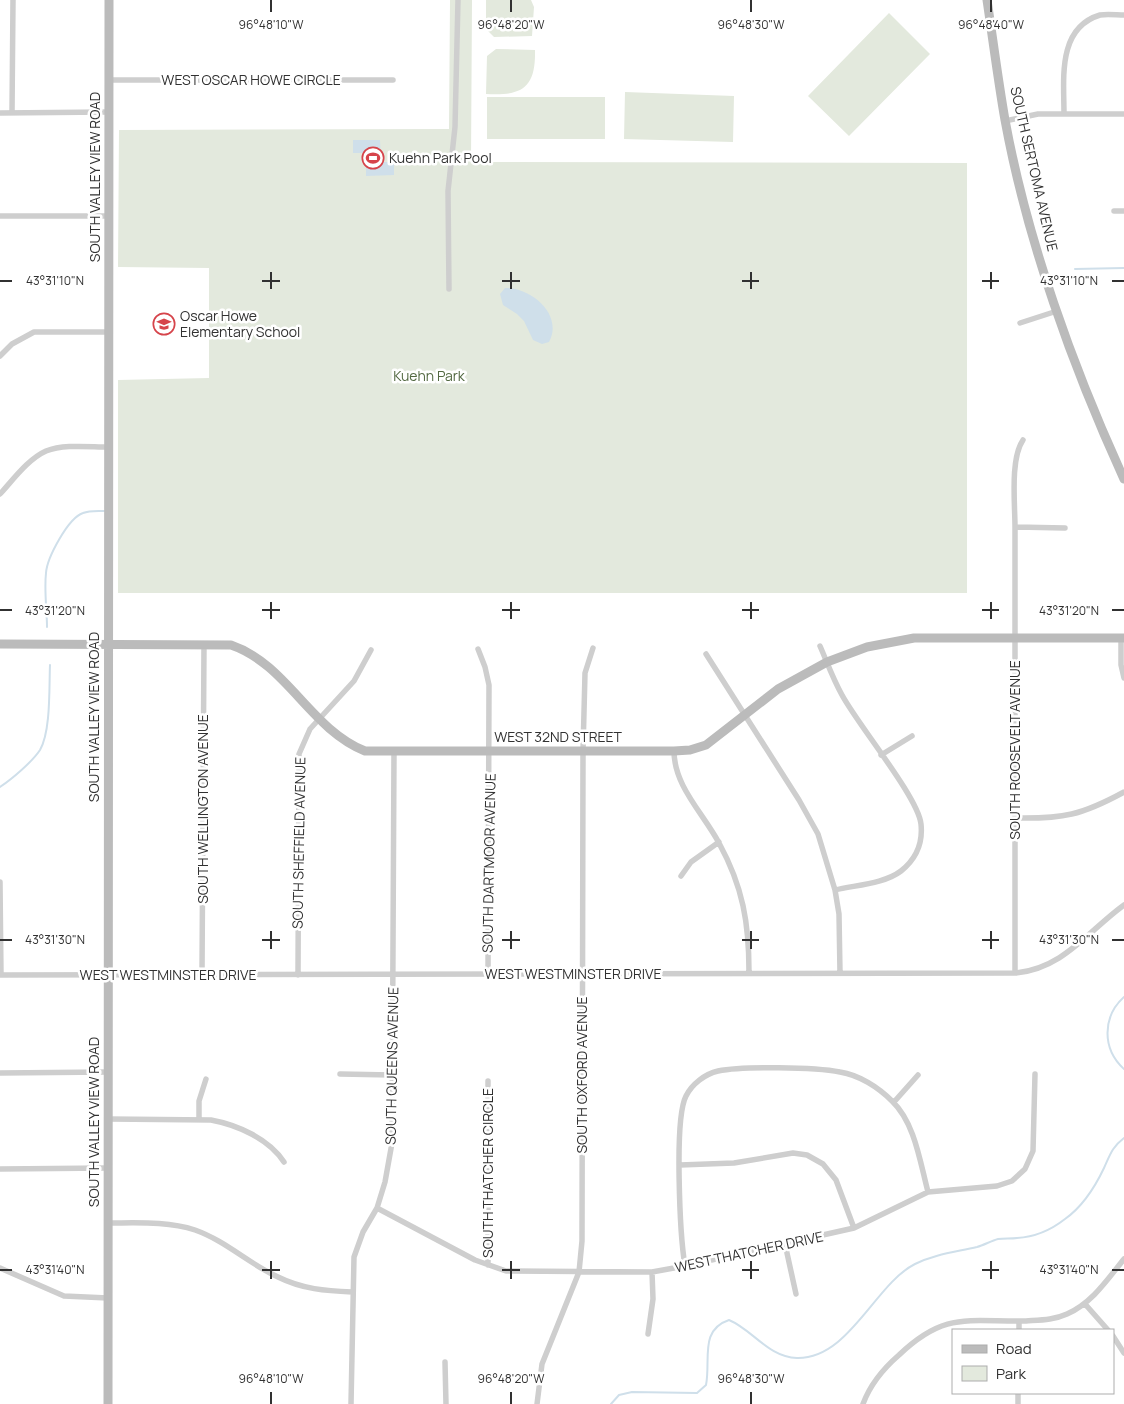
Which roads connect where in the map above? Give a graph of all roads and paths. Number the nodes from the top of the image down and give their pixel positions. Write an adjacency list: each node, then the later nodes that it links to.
1 (13, 0): 10 (street)
2 (109, 0): 6 (street, SOUTH VALLEY VIEW ROAD)
3 (458, 0): 18 (street)
4 (987, 0): 13 (street, SOUTH SERTOMA AVENUE)
5 (1124, 15): 11 (street)
6 (108, 80): 7 (street, WEST OSCAR HOWE CIRCLE); 8 (street, SOUTH VALLEY VIEW ROAD)
7 (394, 80)
8 (108, 112): 10 (street); 17 (street, SOUTH VALLEY VIEW ROAD)
9 (0, 113): 10 (street)
10 (12, 113)
11 (1064, 114): 12 (street); 13 (street)
12 (1124, 114)
13 (1006, 121): 19 (street, SOUTH SERTOMA AVENUE)
14 (1114, 211): 15 (street)
15 (1124, 211)
16 (0, 216): 17 (street)
17 (108, 216): 21 (street, SOUTH VALLEY VIEW ROAD)
18 (448, 289)
19 (1057, 311): 20 (street); 25 (street, SOUTH SERTOMA AVENUE)
20 (1020, 323)
21 (108, 332): 22 (street); 24 (street, SOUTH VALLEY VIEW ROAD)
22 (0, 356)
23 (1024, 440): 27 (street, SOUTH ROOSEVELT AVENUE)
24 (108, 447): 26 (street); 32 (street, SOUTH VALLEY VIEW ROAD)
25 (1124, 479)
26 (0, 494)
27 (1015, 527): 28 (street); 29 (street, SOUTH ROOSEVELT AVENUE)
28 (1065, 528)
29 (1015, 638): 30 (street, WEST 32ND STREET); 39 (street, WEST 32ND STREET); 50 (street, SOUTH ROOSEVELT AVENUE)
30 (1122, 638): 40 (street)
31 (0, 644): 32 (street, WEST 32ND STREET)
32 (108, 644): 33 (street, WEST 32ND STREET); 63 (street, SOUTH VALLEY VIEW ROAD)
33 (204, 644): 42 (street, WEST 32ND STREET); 59 (street, SOUTH WELLINGTON AVENUE)
34 (820, 646): 39 (street)
35 (593, 648): 46 (street, SOUTH OXFORD AVENUE)
36 (478, 649): 45 (street, SOUTH DARTMOOR AVENUE)
37 (371, 650): 42 (street, SOUTH SHEFFIELD AVENUE)
38 (706, 654): 41 (street)
39 (827, 662): 41 (street, WEST 32ND STREET); 48 (street)
40 (1124, 678)
41 (746, 715): 47 (street, WEST 32ND STREET); 54 (street)
42 (319, 718): 44 (street, WEST 32ND STREET); 64 (street, SOUTH SHEFFIELD AVENUE)
43 (912, 736): 48 (street)
44 (394, 751): 45 (street, WEST 32ND STREET); 65 (street, SOUTH QUEENS AVENUE)
45 (490, 751): 46 (street, WEST 32ND STREET); 60 (street, SOUTH DARTMOOR AVENUE)
46 (583, 751): 47 (street, WEST 32ND STREET); 61 (street, SOUTH OXFORD AVENUE)
47 (674, 751): 51 (street)
48 (881, 755): 54 (street)
49 (1124, 792): 50 (street)
50 (1015, 818): 58 (street, SOUTH ROOSEVELT AVENUE)
51 (719, 842): 52 (street); 56 (street)
52 (681, 876)
53 (0, 882): 62 (street)
54 (835, 890): 57 (street)
55 (1124, 905): 58 (street, WEST WESTMINSTER DRIVE)
56 (749, 972): 57 (street, WEST WESTMINSTER DRIVE); 61 (street, WEST WESTMINSTER DRIVE)
57 (840, 973): 58 (street, WEST WESTMINSTER DRIVE)
58 (1015, 973)
59 (202, 974): 63 (street, WEST WESTMINSTER DRIVE); 64 (street, WEST WESTMINSTER DRIVE)
60 (488, 974): 61 (street, WEST WESTMINSTER DRIVE); 65 (street, WEST WESTMINSTER DRIVE)
61 (582, 974): 90 (street, SOUTH OXFORD AVENUE)
62 (0, 975): 63 (street, WEST WESTMINSTER DRIVE)
63 (108, 975): 66 (street, SOUTH VALLEY VIEW ROAD)
64 (298, 975): 65 (street, WEST WESTMINSTER DRIVE)
65 (393, 975): 70 (street, SOUTH QUEENS AVENUE)
66 (108, 1072): 67 (street); 75 (street, SOUTH VALLEY VIEW ROAD)
67 (0, 1073)
68 (340, 1074): 70 (street)
69 (1035, 1074): 81 (street, WEST THATCHER DRIVE)
70 (392, 1075): 82 (street, SOUTH QUEENS AVENUE)
71 (918, 1075): 74 (street)
72 (206, 1080): 76 (street)
73 (488, 1081): 87 (street, SOUTH THATCHER CIRCLE)
74 (894, 1102): 78 (street); 81 (street)
75 (108, 1119): 76 (street); 79 (street, SOUTH VALLEY VIEW ROAD)
76 (199, 1120): 77 (street)
77 (284, 1162)
78 (680, 1164): 84 (street); 88 (street)
79 (108, 1168): 80 (street); 83 (street, SOUTH VALLEY VIEW ROAD)
80 (0, 1169)
81 (928, 1192): 84 (street, WEST THATCHER DRIVE)
82 (377, 1208): 87 (street, WEST THATCHER DRIVE); 92 (street, SOUTH QUEENS AVENUE)
83 (108, 1223): 92 (street); 94 (street, SOUTH VALLEY VIEW ROAD)
84 (854, 1228): 85 (street, WEST THATCHER DRIVE)
85 (784, 1244): 88 (street, WEST THATCHER DRIVE); 93 (street)
86 (1124, 1259): 95 (street)
87 (488, 1266): 90 (street, WEST THATCHER DRIVE)
88 (685, 1266): 91 (street, WEST THATCHER DRIVE)
89 (0, 1268): 94 (street)
90 (579, 1272): 91 (street, WEST THATCHER DRIVE); 106 (street, SOUTH OXFORD AVENUE)
91 (652, 1272): 99 (street)
92 (352, 1292): 104 (street, SOUTH QUEENS AVENUE)
93 (796, 1294)
94 (108, 1298): 103 (street, SOUTH VALLEY VIEW ROAD)
95 (1085, 1304): 96 (street); 98 (street)
96 (1019, 1321): 97 (street); 107 (street)
97 (1019, 1329)
98 (1107, 1329)
99 (648, 1334)
100 (1114, 1338): 101 (street)
101 (1124, 1354)
102 (445, 1362): 105 (street)
103 (108, 1404)
104 (352, 1404)
105 (446, 1404)
106 (537, 1404)
107 (863, 1404)

